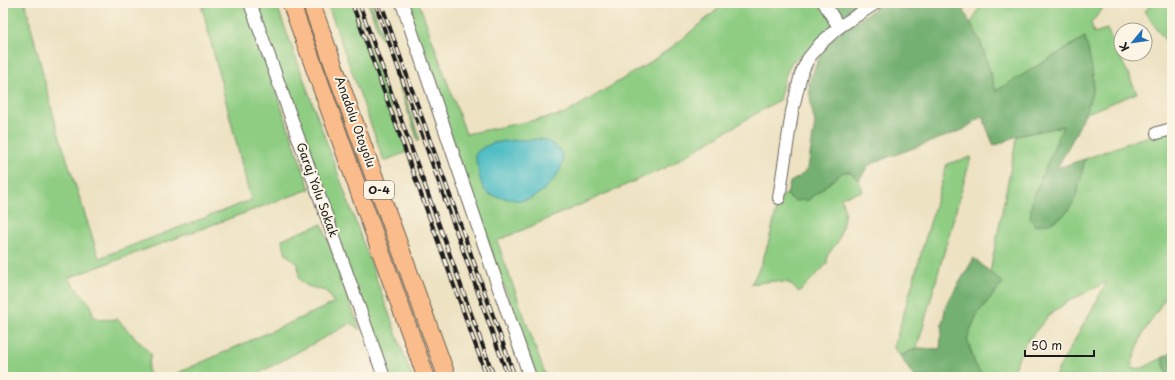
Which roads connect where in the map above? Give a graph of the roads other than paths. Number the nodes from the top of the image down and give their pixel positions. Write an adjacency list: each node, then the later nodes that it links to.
1 (250, 3): 11 (street, Garaj Yolu Sokak)
2 (291, 3): 12 (highway, Anadolu Otoyolu / O-4)
3 (311, 3): 13 (highway, Anadolu Otoyolu / O-4)
4 (402, 3): 14 (street)
5 (824, 3): 7 (street)
6 (876, 3): 7 (street)
7 (839, 27): 10 (street)
8 (1172, 129): 9 (street)
9 (1157, 133)
10 (779, 198)
11 (384, 377)
12 (426, 377)
13 (447, 377)
14 (530, 377)

